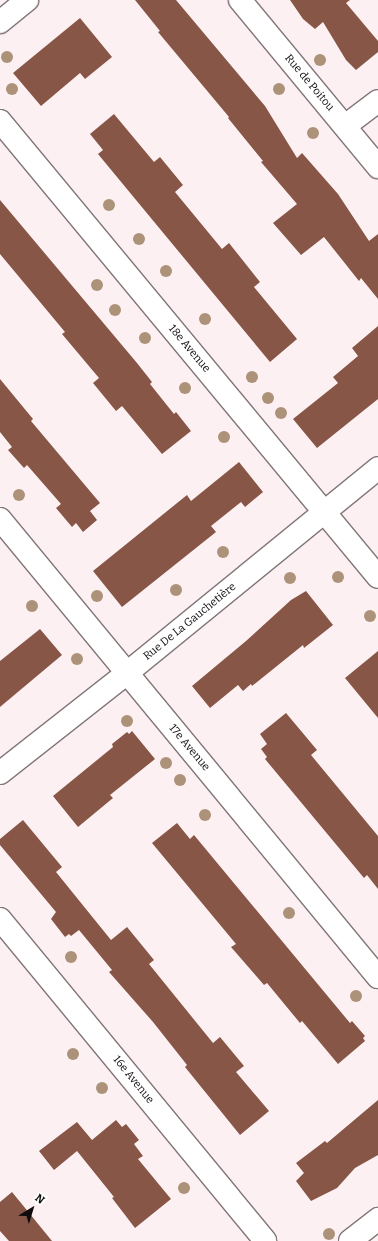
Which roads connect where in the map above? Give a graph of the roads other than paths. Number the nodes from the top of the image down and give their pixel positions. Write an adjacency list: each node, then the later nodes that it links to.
1 (27, 0): 3 (street)
2 (240, 0): 6 (street, Rue de Poitou)
3 (0, 22)
4 (378, 102): 6 (street)
5 (0, 121): 9 (street, 18e Avenue)
6 (345, 126): 7 (street, Rue de Poitou)
7 (378, 167)
8 (378, 468): 9 (street, Rue De La Gauchetière)
9 (325, 513): 11 (street, 18e Avenue); 12 (street, Rue De La Gauchetière)
10 (0, 519): 12 (street, 17e Avenue)
11 (378, 577)
12 (127, 673): 13 (street, Rue De La Gauchetière); 15 (street, 17e Avenue)
13 (0, 773)
14 (0, 919): 17 (street, 16e Avenue)
15 (378, 977)
16 (378, 1219): 18 (street)
17 (265, 1241)
18 (350, 1241)

